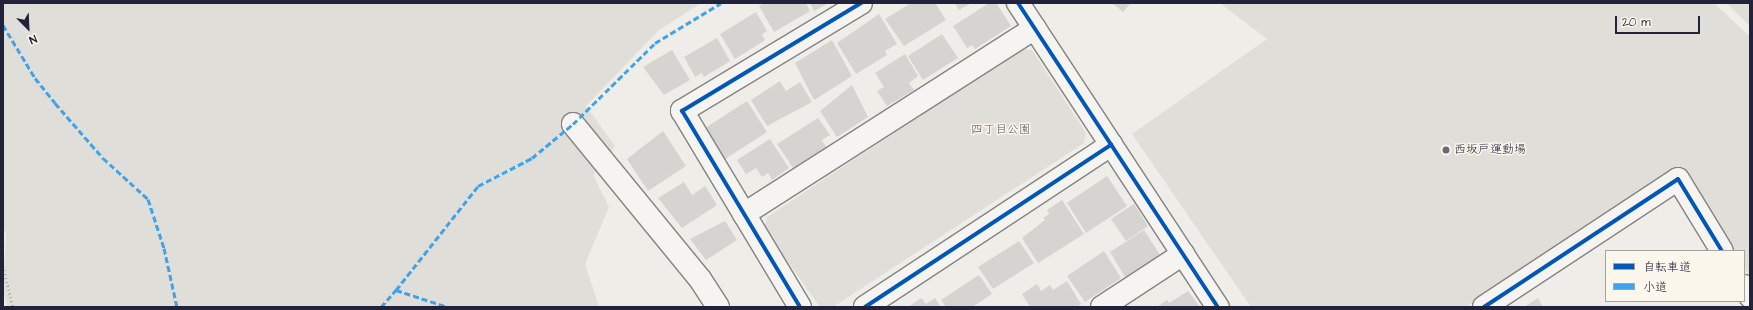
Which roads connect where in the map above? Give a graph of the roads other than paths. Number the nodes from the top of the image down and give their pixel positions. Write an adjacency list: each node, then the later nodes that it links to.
1 (861, 3): 6 (street)
2 (1018, 3): 3 (street)
3 (1036, 28): 5 (street); 6 (street)
4 (573, 124): 9 (street)
5 (1110, 145): 8 (street); 11 (street)
6 (744, 214): 10 (street)
7 (1721, 250): 14 (street)
8 (1183, 254): 12 (street); 13 (street)
9 (718, 307)
10 (800, 307)
11 (865, 307)
12 (1102, 307)
13 (1218, 307)
14 (1484, 307)

